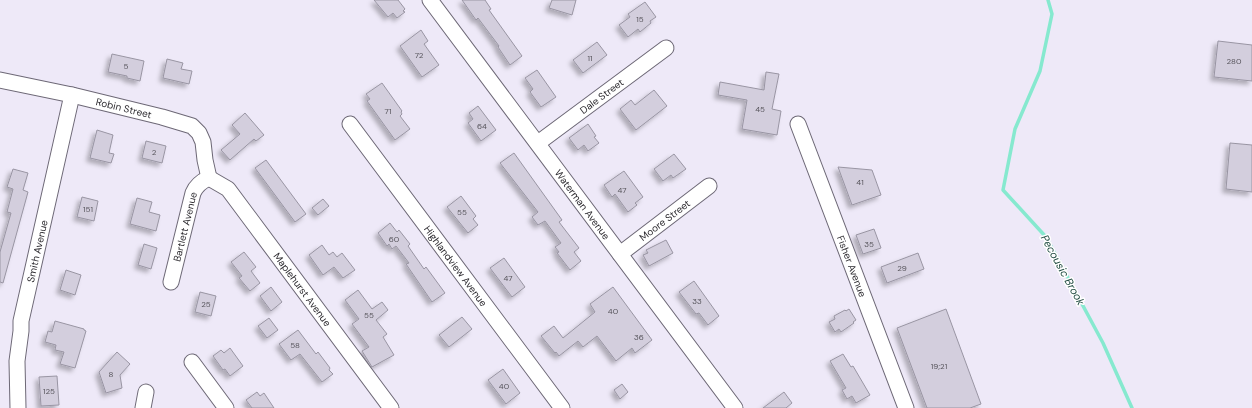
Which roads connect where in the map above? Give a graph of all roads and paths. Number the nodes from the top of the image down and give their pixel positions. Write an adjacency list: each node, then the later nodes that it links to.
1 (430, 0): 7 (street, Waterman Avenue)
2 (666, 48): 7 (street, Dale Street)
3 (0, 80): 4 (street, Robin Street)
4 (72, 95): 8 (street, Robin Street); 14 (street, Smith Avenue)
5 (350, 124): 18 (street, Highlandview Avenue)
6 (798, 124): 20 (street, Fisher Avenue)
7 (538, 143): 10 (street, Waterman Avenue)
8 (209, 178): 11 (street, Bartlett Avenue); 17 (street, Maplehurst Avenue)
9 (709, 186): 10 (street, Moore Street)
10 (620, 254): 19 (street, Waterman Avenue)
11 (171, 282)
12 (192, 362): 16 (street)
13 (146, 392): 15 (street)
14 (18, 408)
15 (143, 408)
16 (226, 408)
17 (391, 408)
18 (562, 408)
19 (735, 408)
20 (906, 408)

